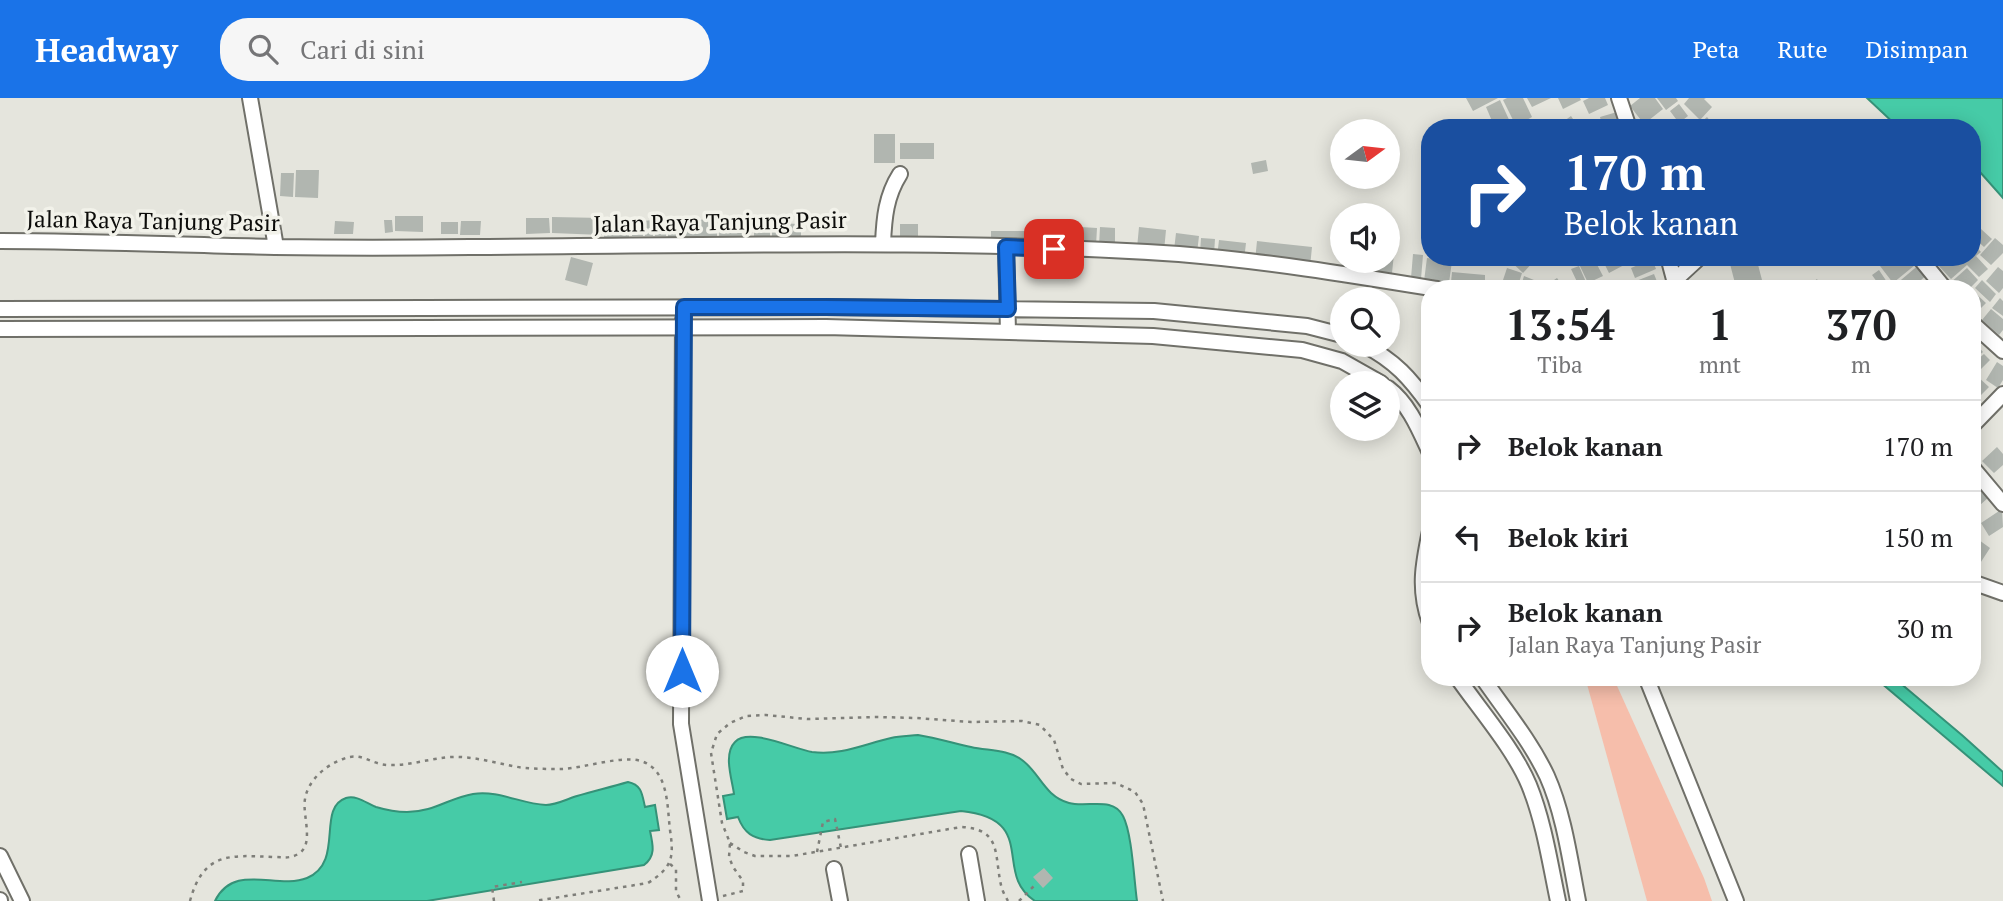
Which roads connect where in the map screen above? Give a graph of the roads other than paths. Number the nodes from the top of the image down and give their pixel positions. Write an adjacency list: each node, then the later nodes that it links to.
1 (250, 98): 7 (street)
2 (1619, 98): 3 (street)
3 (1626, 119)
4 (900, 174): 6 (street)
5 (0, 241): 7 (street, Jalan Raya Tanjung Pasir)
6 (883, 244): 7 (street, Jalan Raya Tanjung Pasir); 8 (street, Jalan Raya Tanjung Pasir)
7 (276, 247)
8 (1006, 247): 13 (street, Jalan Raya Tanjung Pasir); 16 (street)
9 (1692, 266): 11 (street)
10 (1926, 266): 12 (street)
11 (1679, 280)
12 (1938, 280)
13 (1421, 286)
14 (684, 307): 15 (street); 16 (street); 17 (street)
15 (0, 309)
16 (1008, 309): 20 (street); 21 (street)
17 (683, 327): 18 (street); 20 (street); 40 (street)
18 (0, 329)
19 (1981, 331): 22 (street)
20 (1008, 332): 24 (street)
21 (1330, 332)
22 (2003, 351)
23 (1387, 357): 25 (street)
24 (1360, 371)
25 (1421, 393)
26 (2003, 394): 28 (street)
27 (1400, 399): 29 (street)
28 (1981, 417)
29 (1421, 432)
30 (1981, 478): 31 (street)
31 (2003, 504)
32 (1981, 585): 33 (street)
33 (2003, 593)
34 (1463, 686): 44 (street)
35 (1488, 686): 45 (street)
36 (1650, 686): 46 (street)
37 (969, 854): 43 (street)
38 (0, 856): 41 (street)
39 (834, 869): 42 (street)
40 (709, 900)
41 (22, 901)
42 (839, 901)
43 (977, 901)
44 (1558, 901)
45 (1578, 901)
46 (1736, 901)

